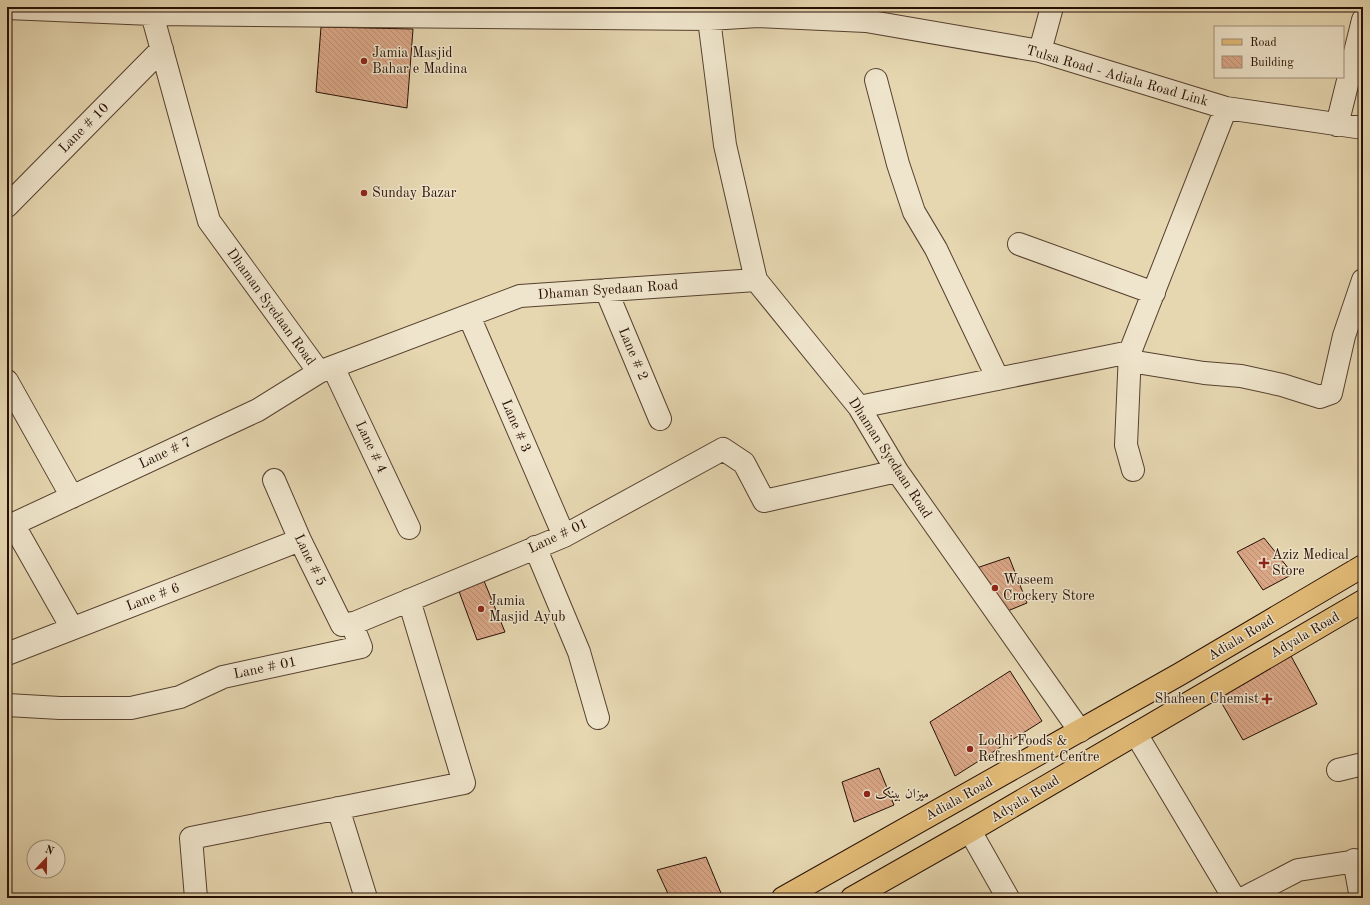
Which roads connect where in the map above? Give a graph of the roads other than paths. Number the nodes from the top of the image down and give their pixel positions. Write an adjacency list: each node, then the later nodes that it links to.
1 (1052, 7): 9 (street)
2 (7, 8): 5 (street, Tulsa Road - Adiala Road Link)
3 (444, 12): 5 (street, Tulsa Road - Adiala Road Link); 6 (street, Tulsa Road - Adiala Road Link)
4 (757, 12): 6 (street, Tulsa Road - Adiala Road Link); 9 (street, Tulsa Road - Adiala Road Link)
5 (152, 14): 8 (street, Dhaman Syedaan Road)
6 (709, 19): 16 (street)
7 (1363, 20): 12 (street)
8 (162, 49): 14 (street, Lane # 10); 23 (street, Dhaman Syedaan Road)
9 (1040, 52): 11 (street, Tulsa Road - Adiala Road Link)
10 (876, 80): 24 (street)
11 (1226, 108): 12 (street, Tulsa Road - Adiala Road Link); 19 (street)
12 (1337, 125): 13 (street, Tulsa Road - Adiala Road Link)
13 (1363, 128)
14 (7, 206)
15 (1019, 244): 19 (street)
16 (756, 280): 18 (street, Dhaman Syedaan Road); 26 (street, Dhaman Syedaan Road)
17 (1363, 280): 21 (street)
18 (606, 290): 20 (street, Dhaman Syedaan Road); 27 (street, Lane # 2)
19 (1154, 293): 22 (street)
20 (469, 316): 23 (street, Dhaman Syedaan Road); 34 (street, Lane # 3)
21 (1353, 338): 22 (street)
22 (1130, 356): 24 (street); 28 (street)
23 (326, 369): 31 (street, Lane # 7); 33 (street, Lane # 4)
24 (998, 379): 26 (street)
25 (7, 381): 31 (street)
26 (859, 407): 29 (street, Dhaman Syedaan Road)
27 (660, 419)
28 (1133, 470)
29 (897, 471): 34 (street, Lane # 01); 45 (street, Dhaman Syedaan Road)
30 (274, 480): 35 (street, Lane # 5)
31 (72, 496): 32 (street, Lane # 7)
32 (10, 526): 41 (street)
33 (409, 528)
34 (564, 536): 36 (street, Lane # 01)
35 (300, 540): 40 (street, Lane # 5); 41 (street, Lane # 6)
36 (536, 547): 38 (street, Lane # 01); 44 (street)
37 (1363, 566): 45 (main road, Adiala Road)
38 (409, 600): 40 (street, Lane # 01); 49 (street)
39 (1363, 601): 46 (main road, Adyala Road)
40 (358, 622): 43 (street, Lane # 01)
41 (72, 628): 42 (street, Lane # 6)
42 (7, 654)
43 (7, 705)
44 (598, 718)
45 (1080, 731): 54 (main road, Adiala Road)
46 (1136, 734): 50 (main road, Adyala Road); 57 (street)
47 (1363, 764): 48 (street)
48 (1338, 770)
49 (338, 808): 52 (street); 53 (street)
50 (970, 831): 55 (main road, Adyala Road); 56 (street)
51 (1359, 860): 58 (street); 59 (street)
52 (196, 898)
53 (366, 898)
54 (783, 898)
55 (852, 898)
56 (1008, 898)
57 (1234, 898)
58 (1244, 898)
59 (1361, 898)

